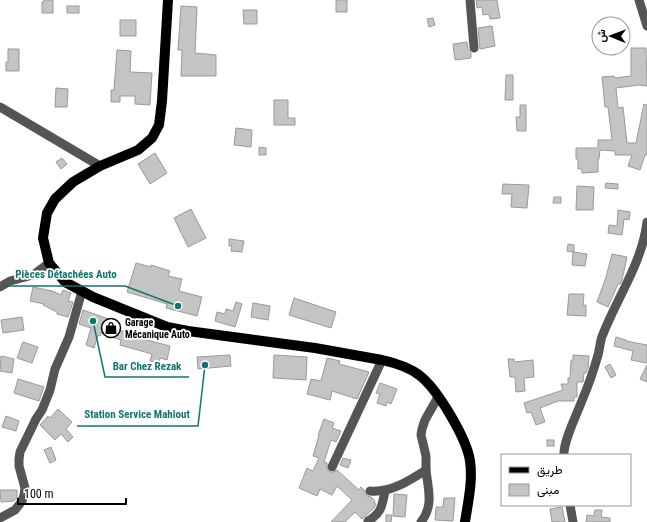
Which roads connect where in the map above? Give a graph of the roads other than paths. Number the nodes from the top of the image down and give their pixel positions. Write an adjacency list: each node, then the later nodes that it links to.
1 (168, 0): 7 (main road)
2 (470, 0): 5 (street)
3 (639, 0): 4 (street)
4 (647, 26)
5 (474, 48)
6 (0, 107): 7 (street)
7 (100, 166): 9 (main road)
8 (647, 222): 14 (street)
9 (49, 262): 10 (street); 11 (main road)
10 (0, 287)
11 (82, 291): 12 (main road); 20 (street)
12 (382, 360): 13 (main road); 15 (street)
13 (438, 397): 16 (street); 23 (main road)
14 (564, 454)
15 (332, 467)
16 (426, 470): 18 (street); 22 (street)
17 (370, 491): 18 (street)
18 (386, 491): 21 (street)
19 (570, 506): 24 (street)
20 (0, 518)
21 (368, 521)
22 (421, 522)
23 (465, 522)
24 (573, 522)

